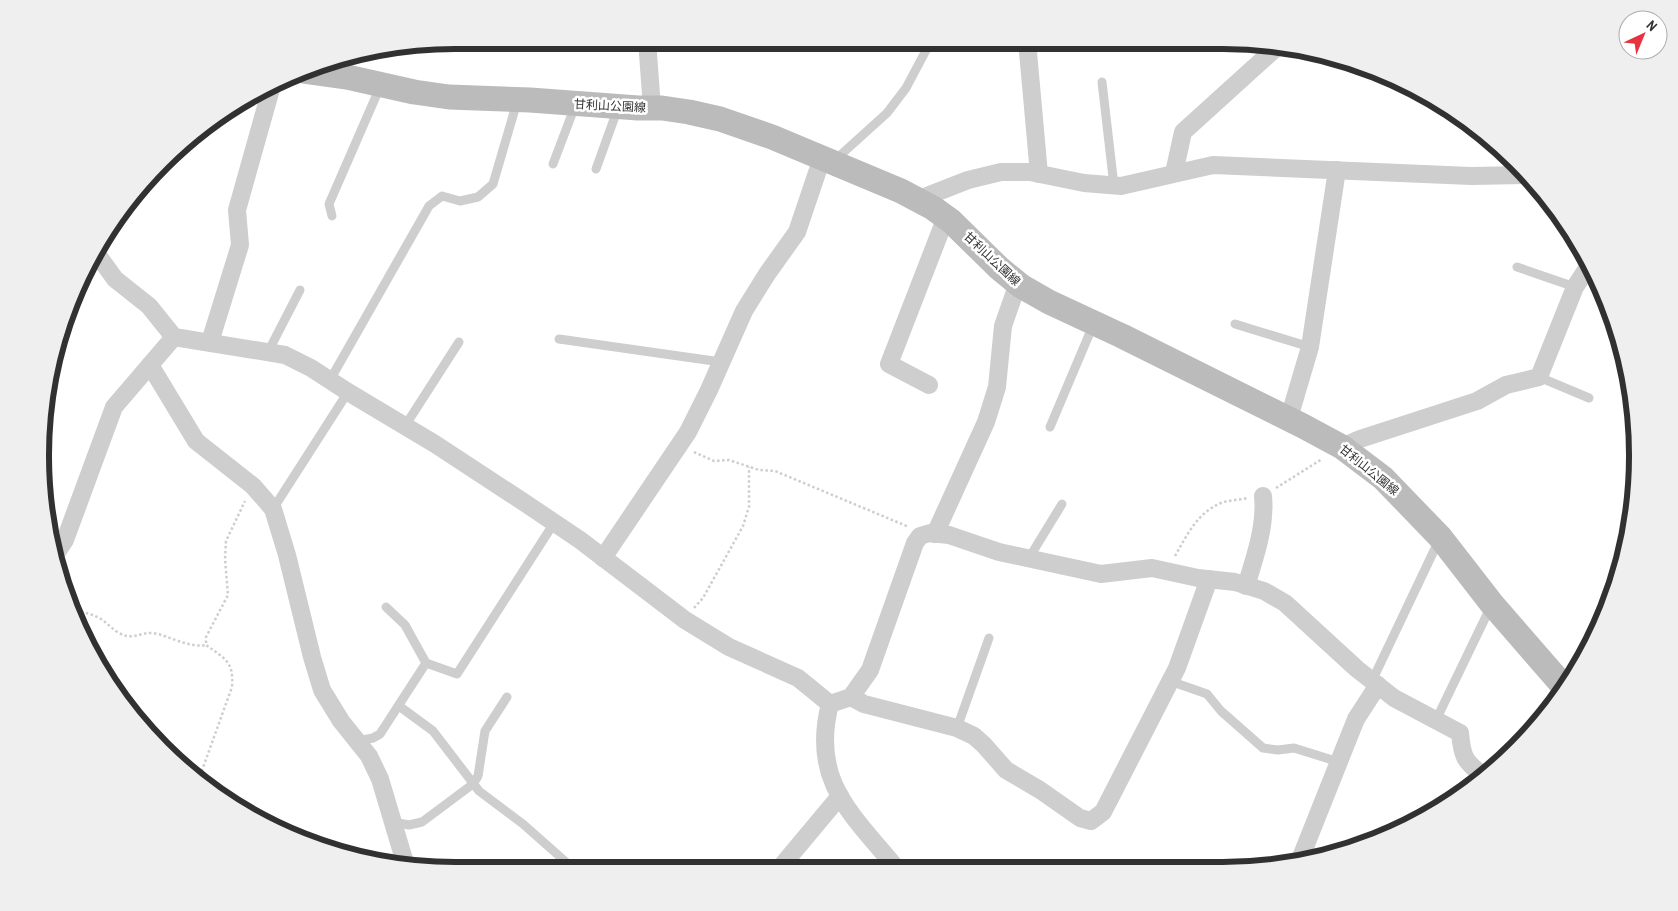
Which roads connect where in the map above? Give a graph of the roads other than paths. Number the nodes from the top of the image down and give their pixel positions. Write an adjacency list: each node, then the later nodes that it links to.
1 (648, 49): 12 (street)
2 (926, 49): 13 (lane)
3 (1028, 49): 18 (street)
4 (1272, 52): 17 (street)
5 (316, 73): 7 (main road, 甘利山公園線)
6 (1102, 82): 20 (lane)
7 (381, 85): 9 (main road, 甘利山公園線); 22 (lane)
8 (270, 94): 34 (street)
9 (518, 100): 10 (main road, 甘利山公園線); 41 (lane)
10 (576, 104): 11 (main road, 甘利山公園線); 14 (lane)
11 (618, 107): 12 (main road, 甘利山公園線); 15 (lane)
12 (652, 108): 13 (main road, 甘利山公園線)
13 (827, 160): 21 (main road, 甘利山公園線); 38 (street)
14 (553, 164)
15 (596, 169)
16 (1337, 170): 17 (street); 19 (street); 36 (street)
17 (1174, 173): 20 (street)
18 (1039, 174): 20 (street); 21 (street)
19 (1517, 175)
20 (1114, 186)
21 (917, 200): 23 (main road, 甘利山公園線)
22 (332, 216)
23 (946, 217): 27 (main road, 甘利山公園線); 42 (street)
24 (100, 258): 32 (street)
25 (1517, 267): 28 (lane)
26 (1585, 272): 28 (street)
27 (1018, 284): 30 (main road, 甘利山公園線); 53 (street)
28 (1575, 287): 40 (street)
29 (300, 290): 37 (lane)
30 (1094, 323): 45 (main road, 甘利山公園線); 47 (lane)
31 (1235, 324): 36 (lane)
32 (174, 337): 34 (street); 39 (street)
33 (559, 339): 38 (lane)
34 (210, 342): 37 (street)
35 (459, 342): 46 (lane)
36 (1310, 347): 45 (street)
37 (268, 352): 41 (street)
38 (720, 362): 56 (street)
39 (150, 365): 51 (street); 55 (street)
40 (1539, 377): 44 (lane); 48 (street)
41 (330, 380): 43 (street)
42 (928, 385)
43 (348, 392): 46 (street); 51 (lane)
44 (1589, 398)
45 (1286, 418): 48 (main road, 甘利山公園線)
46 (405, 426): 52 (street)
47 (1050, 427)
48 (1342, 447): 54 (main road, 甘利山公園線)
49 (1263, 496): 59 (street)
50 (1062, 504): 57 (lane)
51 (273, 509): 73 (street)
52 (554, 523): 56 (street); 63 (lane)
53 (928, 535): 57 (street); 67 (street)
54 (1440, 537): 60 (main road, 甘利山公園線); 66 (lane)
55 (60, 548)
56 (603, 558): 69 (street)
57 (1028, 558): 58 (street)
58 (1209, 579): 59 (street); 64 (street)
59 (1246, 586): 66 (street)
60 (1492, 604): 65 (main road, 甘利山公園線); 71 (lane)
61 (386, 607): 63 (lane)
62 (989, 638): 72 (lane)
63 (426, 663): 70 (lane)
64 (1170, 681): 72 (street); 74 (lane)
65 (1560, 682)
66 (1375, 683): 71 (street); 74 (street)
67 (851, 696): 69 (street); 72 (street)
68 (507, 698): 76 (lane)
69 (830, 704): 77 (street)
70 (399, 706): 73 (lane); 76 (lane)
71 (1436, 720): 75 (street)
72 (957, 728)
73 (358, 741): 78 (street)
74 (1338, 762): 79 (street)
75 (1478, 772)
76 (473, 784): 78 (lane); 81 (lane)
77 (840, 796): 82 (street); 83 (street)
78 (393, 822): 80 (street)
79 (1302, 854)
80 (404, 859)
81 (566, 862)
82 (785, 862)
83 (891, 862)

